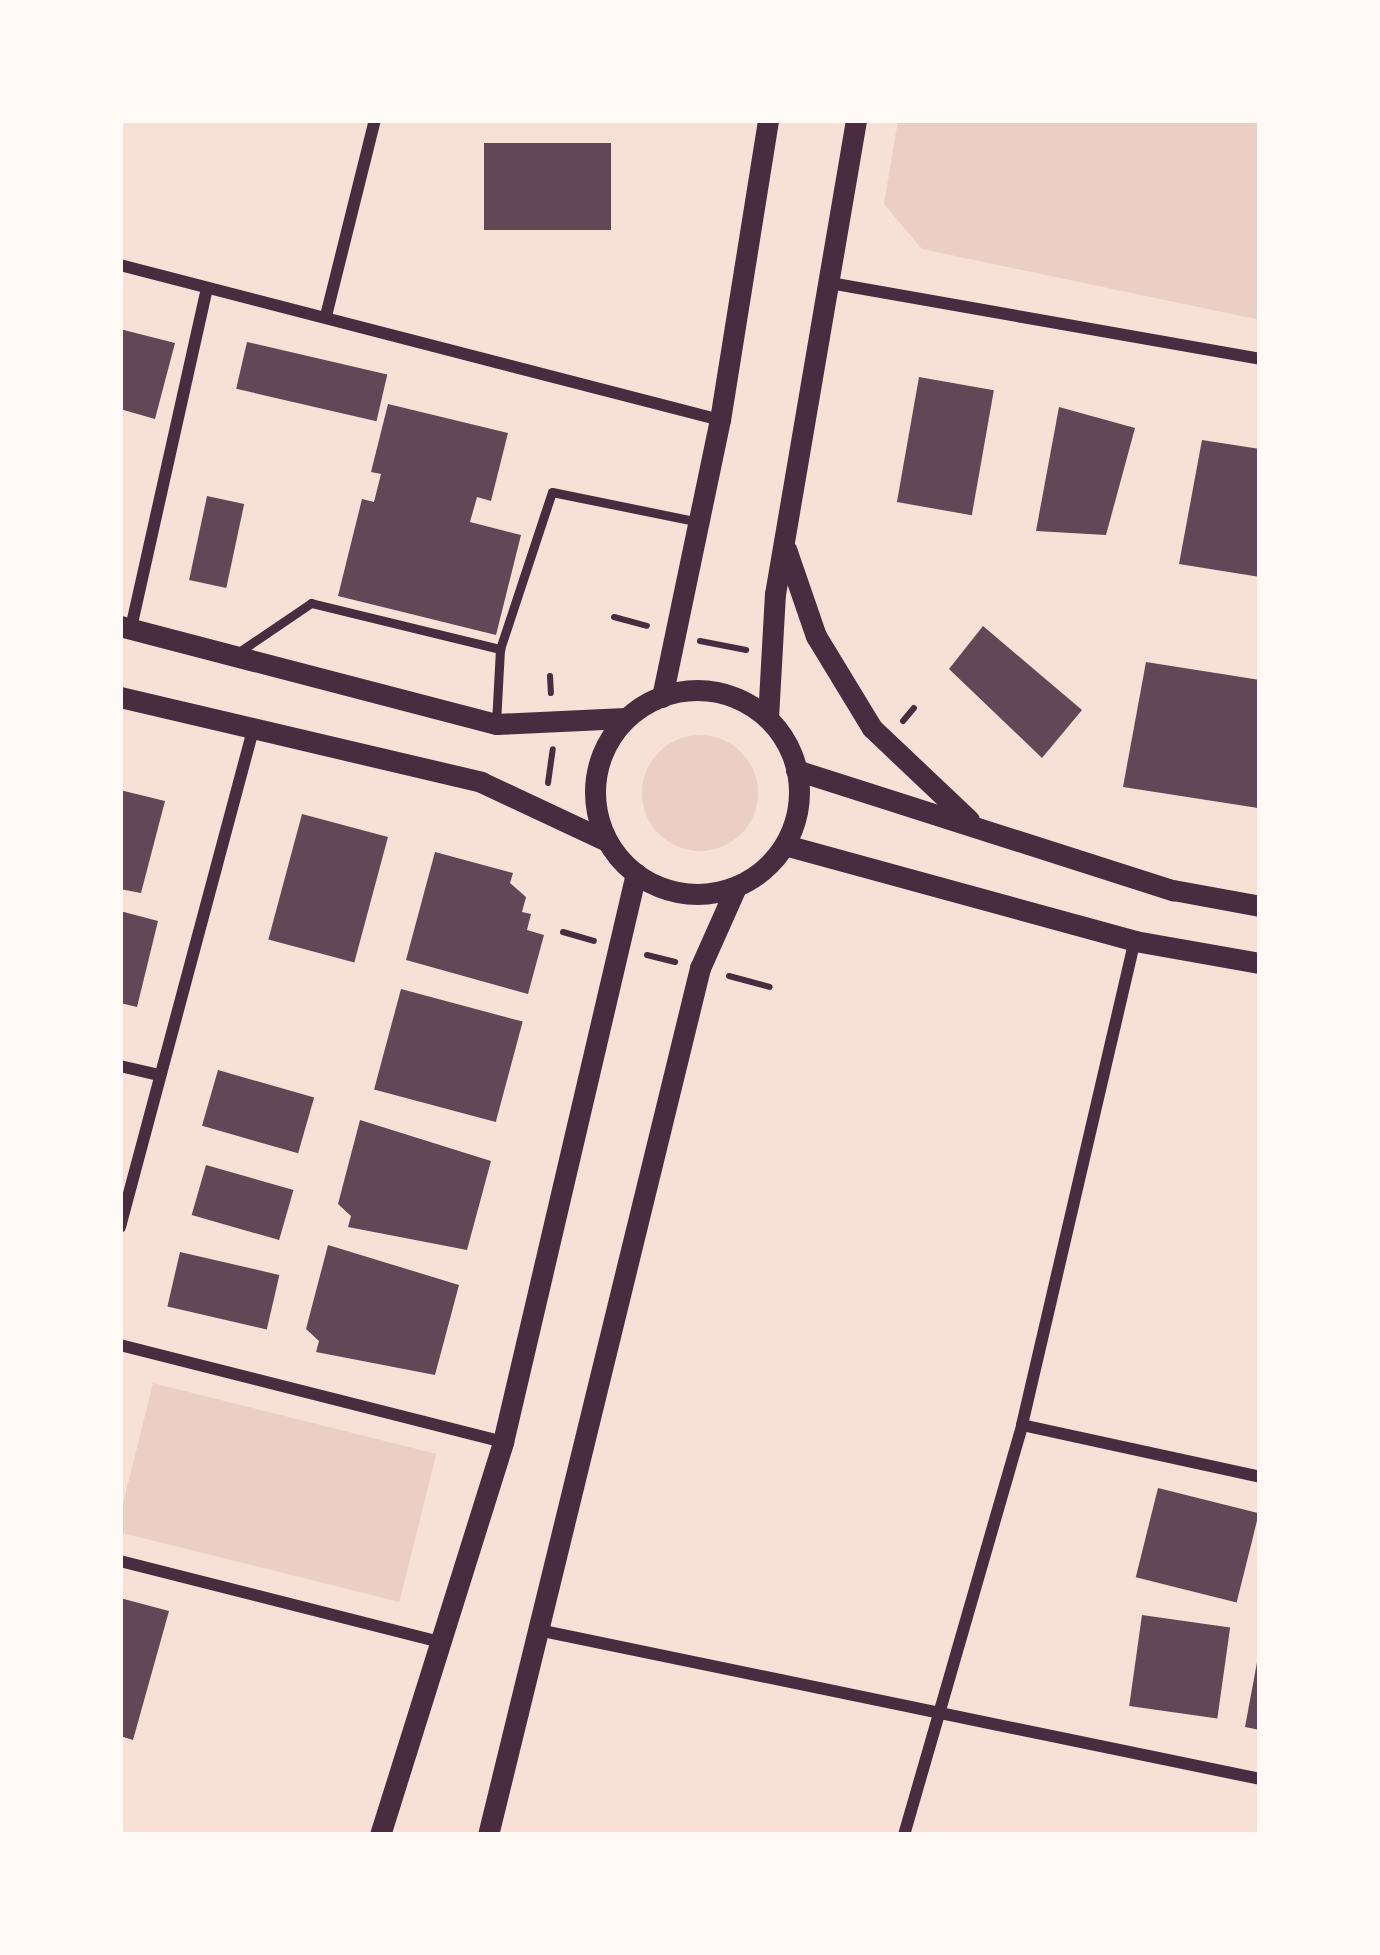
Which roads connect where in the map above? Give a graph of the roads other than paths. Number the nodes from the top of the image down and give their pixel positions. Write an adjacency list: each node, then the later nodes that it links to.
1 (375, 120): 7 (street)
2 (768, 120): 9 (street)
3 (856, 120): 5 (street)
4 (120, 265): 6 (street)
5 (830, 283): 8 (street); 11 (street)
6 (207, 290): 7 (street); 12 (street)
7 (326, 316): 9 (street)
8 (1260, 359)
9 (720, 420): 10 (street)
10 (700, 522): 13 (lane); 16 (street)
11 (784, 543): 18 (street); 22 (street)
12 (126, 627): 14 (street)
13 (500, 649): 14 (lane); 19 (lane)
14 (234, 656): 19 (street)
15 (120, 697): 20 (street)
16 (662, 697): 17 (street); 18 (street)
17 (626, 718): 19 (street); 23 (street)
18 (768, 718): 21 (street)
19 (496, 724)
20 (253, 730): 23 (street); 31 (street)
21 (796, 770): 22 (street); 24 (street)
22 (979, 828): 27 (street)
23 (608, 841): 25 (street)
24 (785, 845): 26 (street); 28 (street)
25 (636, 874): 26 (street); 35 (street)
26 (736, 886): 38 (street)
27 (1260, 906)
28 (1135, 941): 29 (street); 34 (street)
29 (1260, 963)
30 (120, 1066): 31 (street)
31 (155, 1074): 32 (street)
32 (120, 1227)
33 (120, 1346): 35 (street)
34 (1022, 1425): 36 (street); 40 (street)
35 (503, 1442): 39 (street)
36 (1260, 1477)
37 (120, 1561): 39 (street)
38 (543, 1631): 40 (street); 43 (street)
39 (440, 1642): 42 (street)
40 (938, 1712): 41 (street); 44 (street)
41 (1260, 1779)
42 (380, 1835)
43 (488, 1835)
44 (904, 1835)

